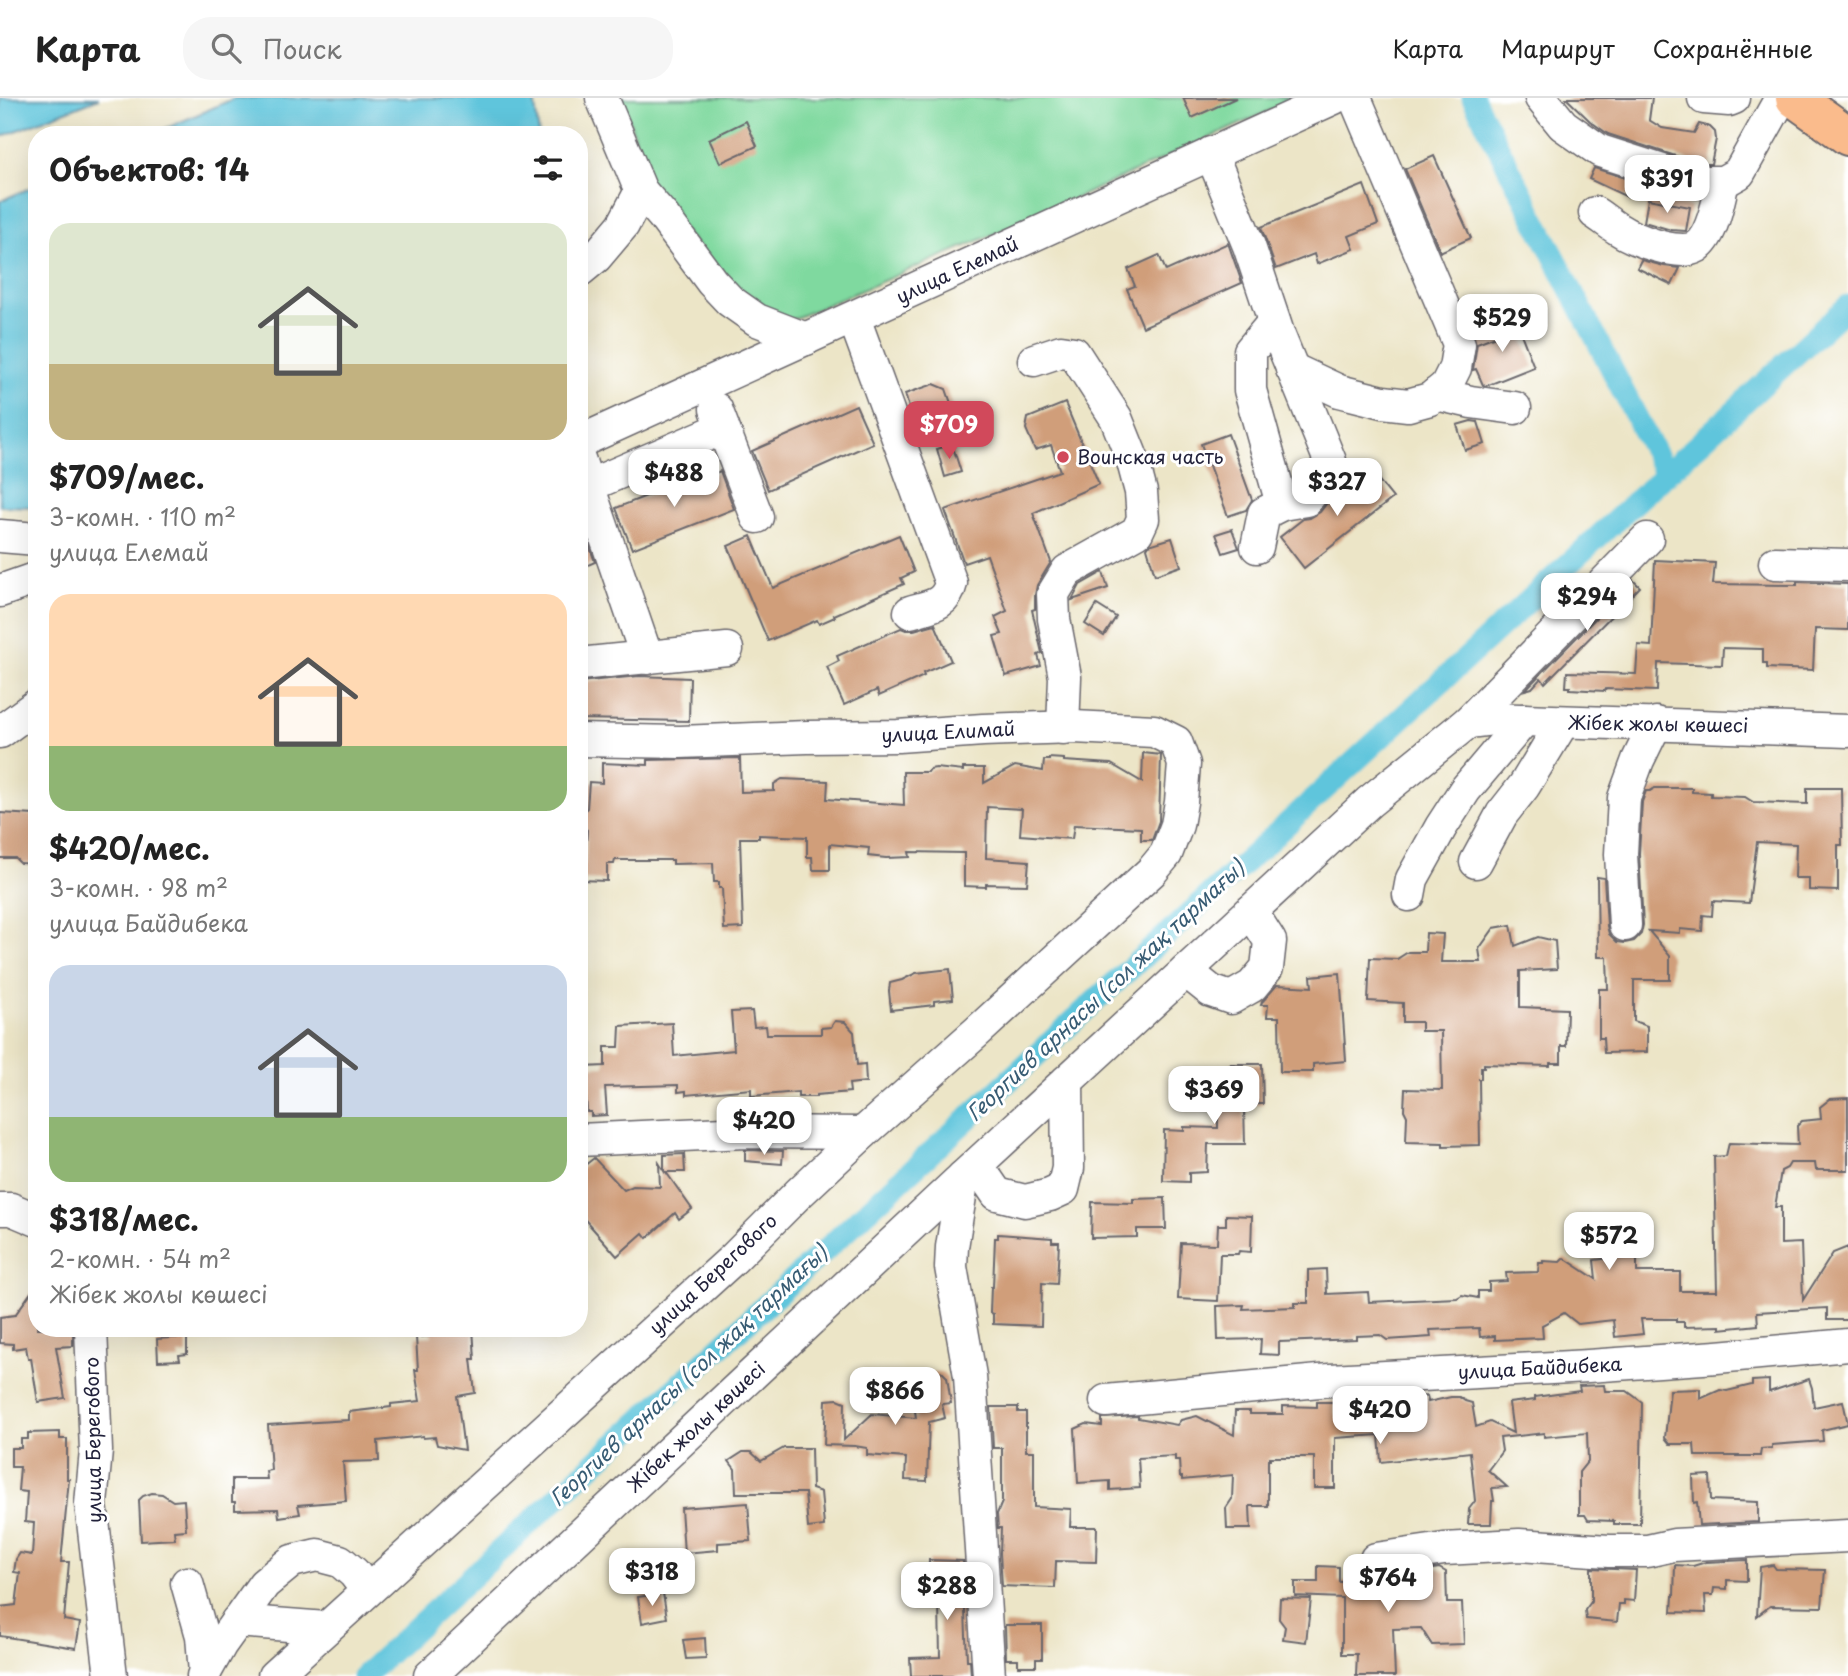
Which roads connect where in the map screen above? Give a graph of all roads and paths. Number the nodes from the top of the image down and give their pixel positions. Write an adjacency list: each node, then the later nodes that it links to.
1 (603, 98): 12 (street)
2 (1334, 98): 10 (street, улица Елемай)
3 (1354, 98): 21 (street)
4 (1541, 98): 11 (street)
5 (1704, 98): 6 (street)
6 (1734, 98)
7 (1781, 98): 11 (street)
8 (1795, 98): 9 (highway)
9 (1848, 135)
10 (1211, 153): 15 (street, улица Елемай); 16 (street)
11 (1723, 182): 13 (street)
12 (641, 191): 14 (street); 17 (street)
13 (1595, 213)
14 (588, 264)
15 (854, 318): 17 (street, улица Елемай); 37 (street)
16 (1274, 322): 19 (street); 27 (street)
17 (806, 339): 20 (street, улица Елемай)
18 (1034, 360): 46 (street)
19 (1292, 369): 21 (street); 27 (street)
20 (706, 384): 23 (street); 24 (street, улица Елемай)
21 (1436, 394): 22 (street)
22 (1515, 408)
23 (723, 428): 25 (street); 28 (street)
24 (588, 438)
25 (588, 472)
26 (588, 485): 39 (street)
27 (1282, 504): 32 (street)
28 (757, 517)
29 (0, 536): 30 (street)
30 (28, 538)
31 (1647, 539): 43 (street, Жібек жолы көшесі)
32 (1257, 547)
33 (1775, 563): 34 (street)
34 (1848, 565)
35 (28, 581): 36 (street)
36 (0, 591)
37 (909, 612)
38 (727, 649): 39 (street)
39 (647, 658): 40 (street)
40 (588, 662)
41 (28, 712): 48 (street)
42 (1524, 720): 43 (street, Жібек жолы көшесі); 44 (street, Жібек жолы көшесі); 52 (street)
43 (1468, 722): 53 (street, Жібек жолы көшесі)
44 (1563, 722): 45 (street, Жібек жолы көшесі); 50 (street)
45 (1656, 723): 47 (street, Жібек жолы көшесі); 54 (street)
46 (1063, 727): 49 (street, улица Елимай); 51 (street, улица Елимай)
47 (1848, 731)
48 (0, 733)
49 (588, 740)
50 (1476, 862)
51 (1152, 871): 57 (street, улица Берегового)
52 (1409, 895)
53 (1251, 911): 55 (street, Жібек жолы көшесі); 55 (street)
54 (1625, 925)
55 (1186, 971): 56 (street, Жібек жолы көшесі)
56 (1067, 1081): 59 (street, Жібек жолы көшесі); 59 (street)
57 (863, 1133): 58 (street); 68 (street, улица Берегового)
58 (588, 1140)
59 (970, 1171): 74 (street, Жібек жолы көшесі); 75 (street)
60 (0, 1209): 61 (street)
61 (28, 1216)
62 (92, 1337): 72 (street, улица Берегового)
63 (1848, 1345): 64 (street, улица Байдибека)
64 (1106, 1401)
65 (1848, 1536): 66 (street)
66 (1376, 1559)
67 (187, 1583): 71 (street)
68 (367, 1590): 69 (street); 70 (street, улица Берегового)
69 (237, 1621): 70 (street); 71 (street)
70 (326, 1628): 73 (street, улица Берегового)
71 (204, 1675)
72 (111, 1676)
73 (274, 1676)
74 (430, 1676)
75 (989, 1676)

